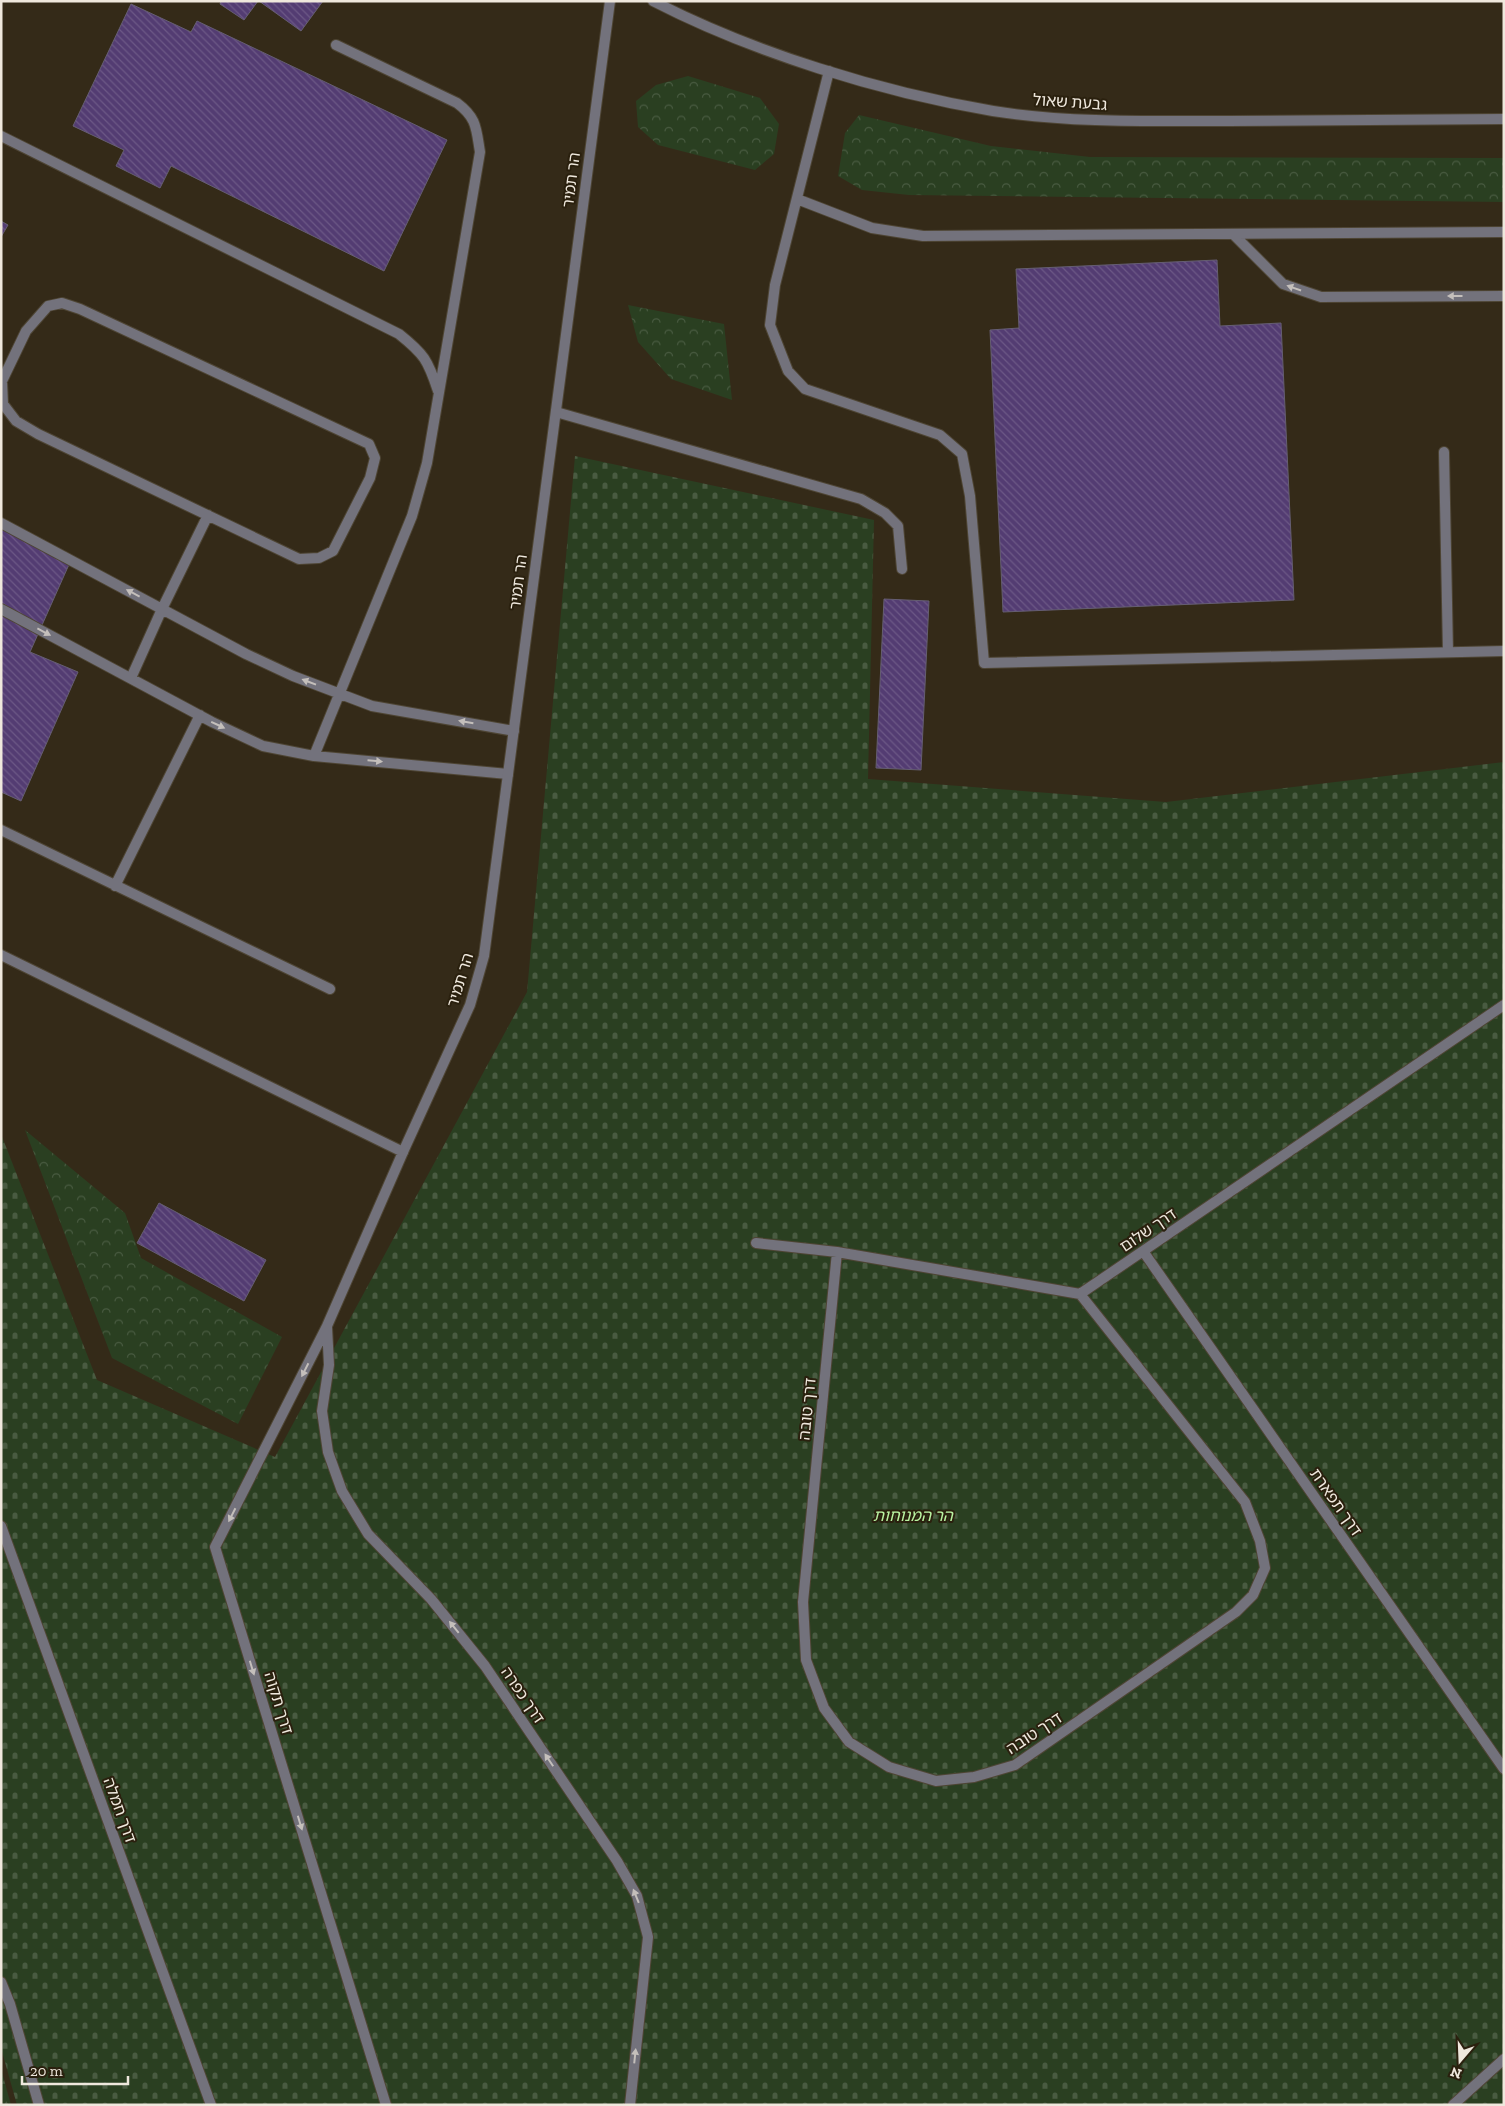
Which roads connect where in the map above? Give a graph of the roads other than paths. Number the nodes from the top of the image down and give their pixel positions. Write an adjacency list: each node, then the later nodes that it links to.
1 (610, 1): 12 (street, הר תמיר)
2 (653, 1): 4 (street, גבעת שאול)
3 (336, 45): 11 (street)
4 (829, 71): 5 (street, גבעת שאול); 7 (street)
5 (1504, 119)
6 (1, 136): 11 (street)
7 (797, 198): 9 (street); 20 (street)
8 (1504, 232): 9 (street)
9 (1233, 234): 10 (street, one-way to 9)
10 (1504, 296)
11 (439, 394): 22 (street)
12 (556, 412): 16 (street); 24 (street, הר תמיר)
13 (1444, 452): 20 (street)
14 (208, 515): 14 (street); 18 (street)
15 (1, 523): 18 (street, one-way to 15)
16 (902, 569)
17 (1, 609): 21 (street, one-way to 21)
18 (162, 609): 21 (street); 22 (street, one-way to 18)
19 (1504, 651): 20 (street)
20 (1448, 652)
21 (131, 678): 23 (street)
22 (339, 694): 24 (street, one-way to 22); 25 (street)
23 (200, 715): 25 (street, one-way to 25); 28 (street)
24 (514, 731): 26 (street, הר תמיר)
25 (314, 756): 26 (street, one-way to 26)
26 (508, 774): 32 (street, הר תמיר)
27 (1, 830): 28 (street)
28 (115, 886): 30 (street)
29 (1, 955): 32 (street)
30 (330, 989)
31 (1504, 1005): 34 (street, דרך שלום)
32 (403, 1152): 37 (street, הר תמיר)
33 (756, 1242): 35 (street)
34 (1143, 1251): 36 (street, דרך שלום); 39 (street, דרך תפארת)
35 (837, 1252): 36 (street); 36 (street, דרך טובה)
36 (1080, 1294)
37 (327, 1326): 44 (street, דרך תקוה, one-way to 44); 45 (street, דרך כפרה, one-way to 37)
38 (1, 1526): 43 (street, דרך חמלה)
39 (1504, 1769)
40 (1, 1982): 42 (street)
41 (1504, 2058): 46 (street)
42 (39, 2105)
43 (211, 2105)
44 (386, 2105)
45 (630, 2105)
46 (1453, 2105)

